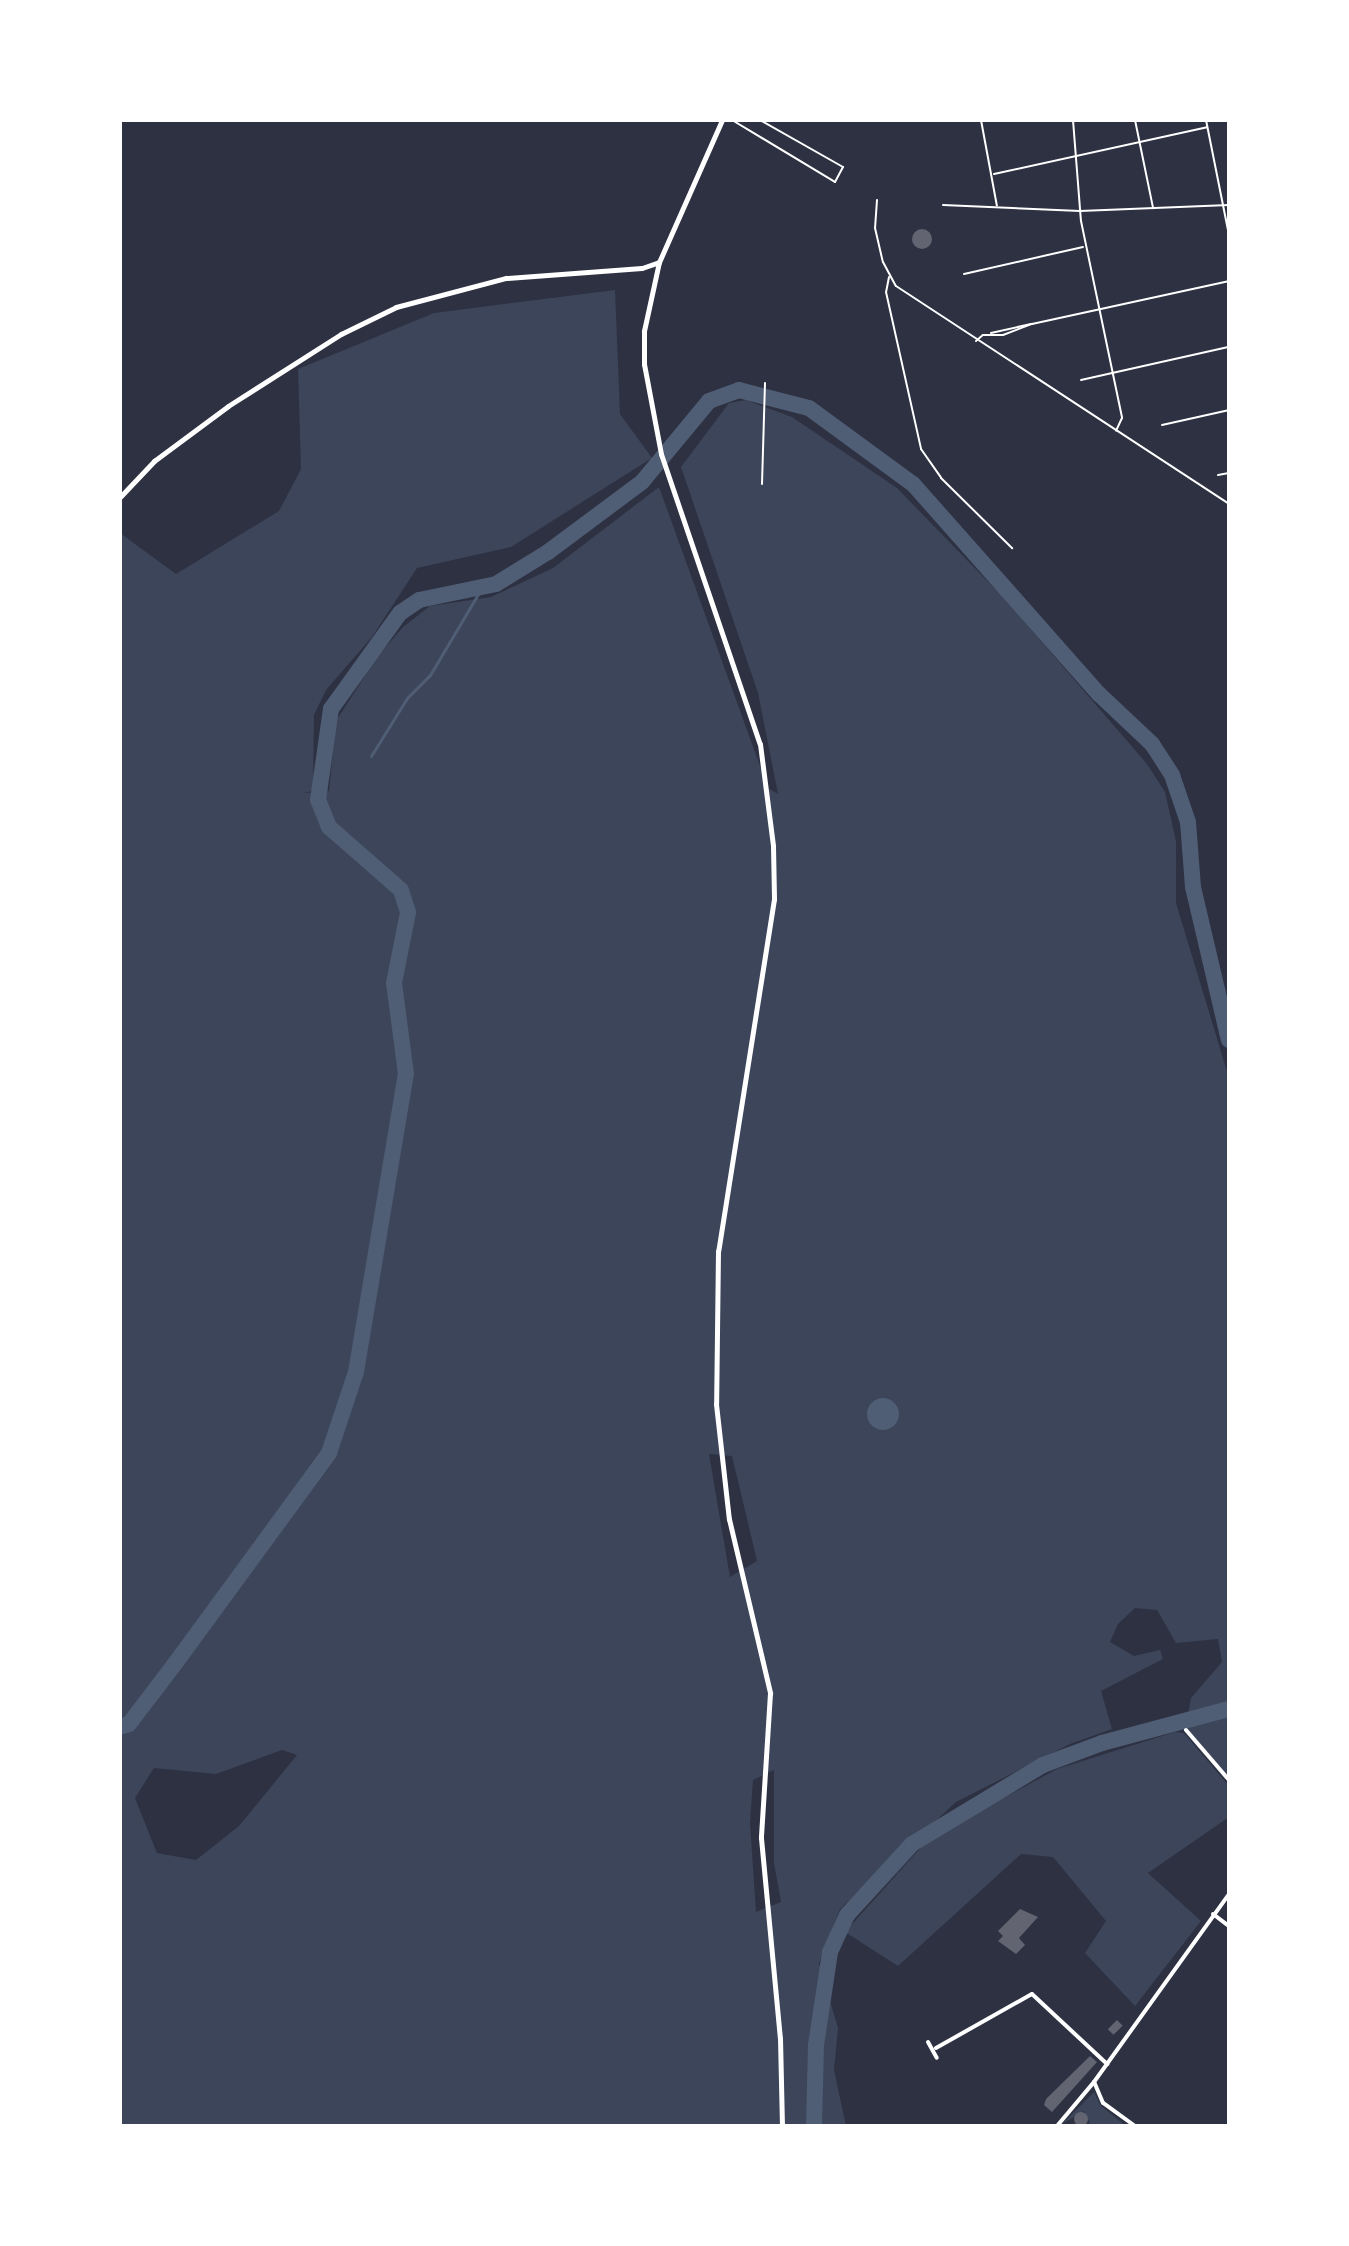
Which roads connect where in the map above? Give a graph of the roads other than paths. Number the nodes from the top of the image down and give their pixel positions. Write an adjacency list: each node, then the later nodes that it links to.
1 (722, 120): 21 (main road)
2 (732, 120): 3 (lane)
3 (760, 120)
4 (981, 120): 11 (lane)
5 (1073, 120): 10 (lane)
6 (1135, 120): 9 (lane)
7 (1206, 120): 8 (lane)
8 (1207, 127): 9 (lane); 15 (lane)
9 (1139, 140): 10 (lane); 17 (lane)
10 (1075, 155): 11 (lane); 18 (lane)
11 (994, 174): 16 (lane)
12 (877, 200): 23 (lane)
13 (943, 205): 16 (lane)
14 (1229, 205): 15 (lane)
15 (1224, 206): 17 (lane); 19 (lane)
16 (996, 207): 18 (lane)
17 (1153, 209): 18 (lane)
18 (1080, 211): 20 (lane)
19 (1229, 235)
20 (1085, 247): 22 (lane); 25 (lane)
21 (659, 262): 37 (main road); 50 (main road)
22 (964, 274)
23 (890, 276): 28 (lane); 39 (lane)
24 (1229, 281): 25 (lane)
25 (1099, 309): 26 (lane); 30 (lane)
26 (1032, 324): 27 (lane); 27 (lane)
27 (990, 333): 28 (lane)
28 (975, 342): 34 (lane)
29 (1229, 347): 30 (lane)
30 (1112, 373): 31 (lane); 34 (lane)
31 (1081, 380)
32 (1229, 410): 33 (lane)
33 (1162, 425)
34 (1116, 432): 38 (lane)
35 (1229, 473): 36 (lane)
36 (1218, 475)
37 (120, 497)
38 (1229, 504)
39 (1012, 548)
40 (1186, 1730): 41 (street)
41 (1229, 1780)
42 (1229, 1894): 43 (street)
43 (1213, 1914): 44 (street); 48 (street)
44 (1229, 1926)
45 (928, 2042): 46 (street)
46 (936, 2048): 47 (street); 48 (street)
47 (937, 2058)
48 (1107, 2064): 49 (street)
49 (1094, 2082): 51 (street); 52 (street)
50 (782, 2126)
51 (1057, 2126)
52 (1135, 2126)

